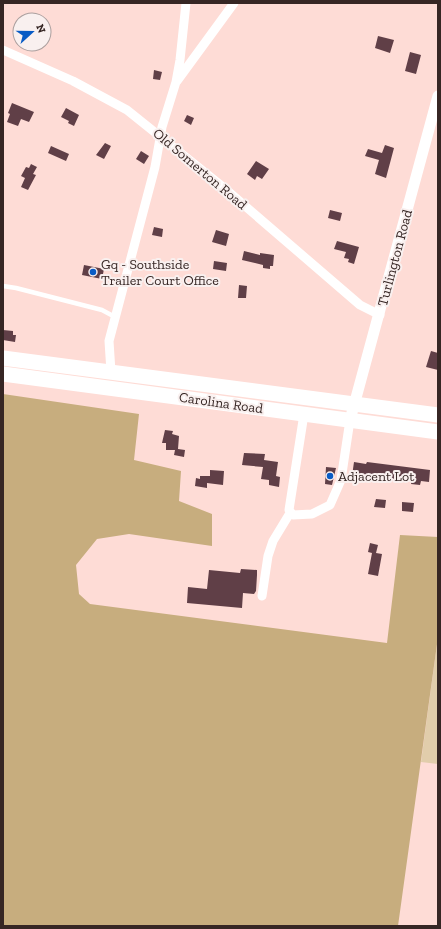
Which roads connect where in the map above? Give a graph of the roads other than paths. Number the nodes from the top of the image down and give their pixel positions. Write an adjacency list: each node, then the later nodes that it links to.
1 (186, 3): 4 (street)
2 (234, 3): 4 (street)
3 (3, 50): 6 (street, Old Somerton Road)
4 (176, 82): 6 (street)
5 (438, 96): 8 (street, Turlington Road)
6 (161, 136): 8 (street, Old Somerton Road); 9 (street)
7 (3, 286): 9 (lane)
8 (380, 314): 13 (street, Turlington Road)
9 (115, 317): 11 (street)
10 (3, 358): 11 (highway, Carolina Road)
11 (111, 372): 13 (highway, Carolina Road)
12 (3, 374): 14 (highway, Carolina Road)
13 (355, 404): 15 (highway, Carolina Road); 16 (street, Turlington Road)
14 (304, 414): 16 (highway, Carolina Road); 18 (street)
15 (438, 415)
16 (350, 420): 17 (highway, Carolina Road); 18 (street)
17 (438, 432)
18 (290, 514): 19 (street)
19 (262, 596)

